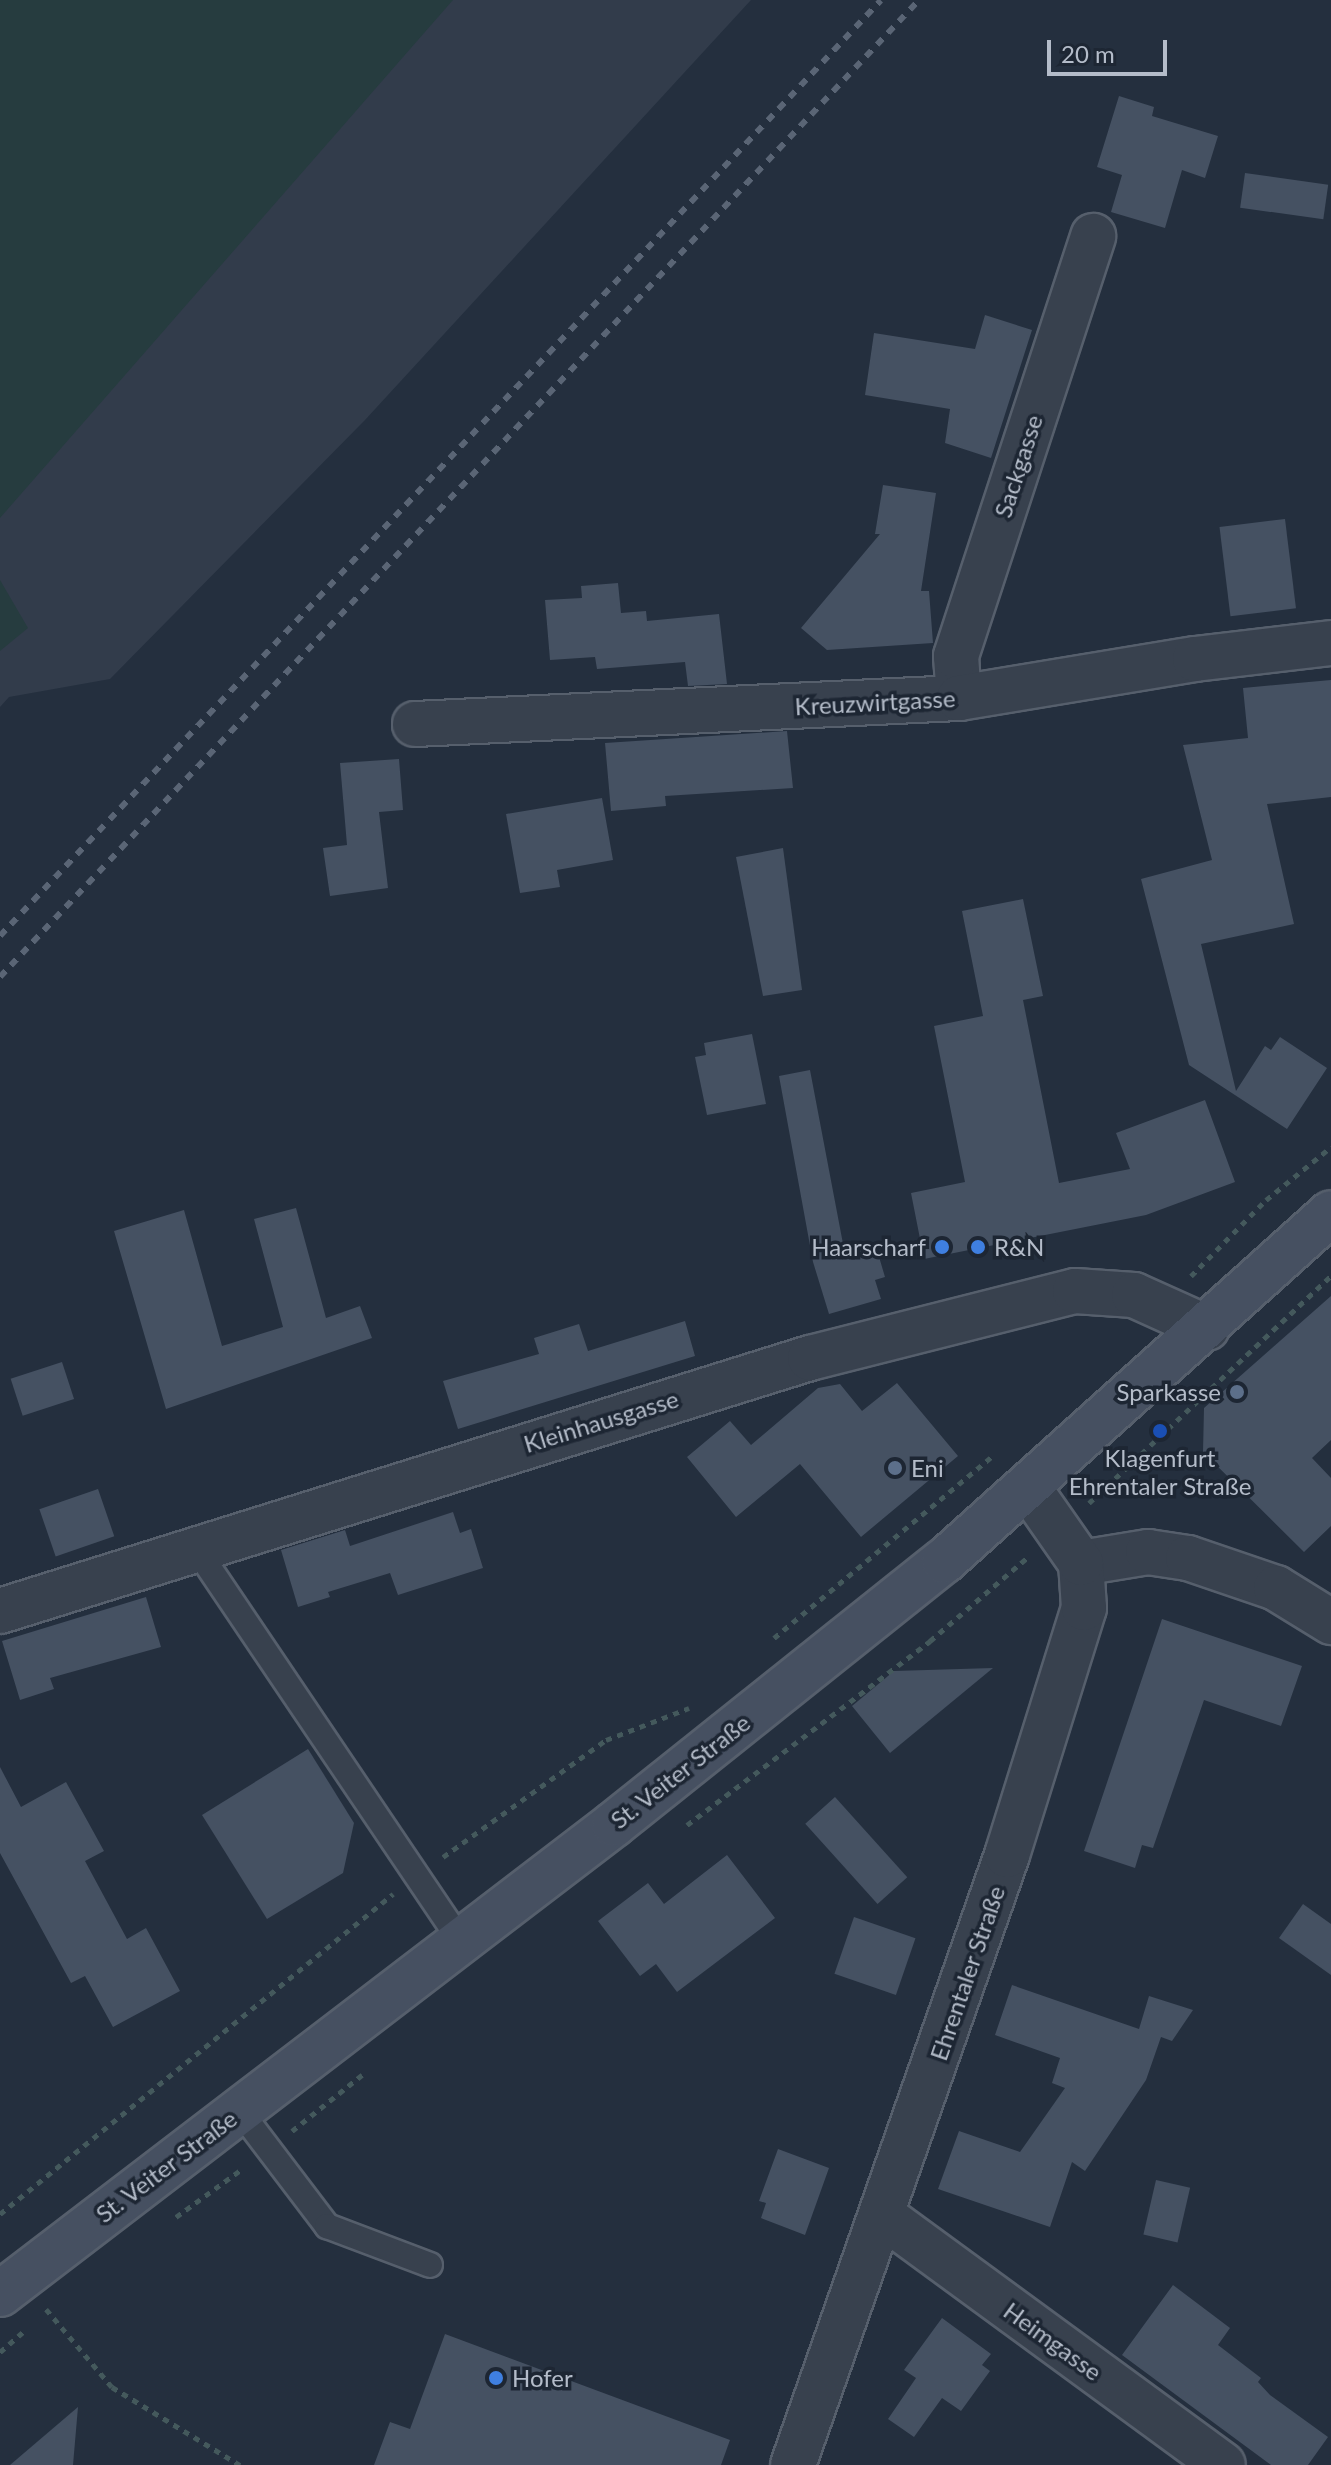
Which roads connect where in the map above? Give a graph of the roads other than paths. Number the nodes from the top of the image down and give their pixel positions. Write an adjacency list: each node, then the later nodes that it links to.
1 (1093, 236): 3 (street, Sackgasse)
2 (1331, 643): 3 (street, Kreuzwirtgasse)
3 (959, 698): 4 (street, Kreuzwirtgasse)
4 (415, 724)
5 (1331, 1213): 6 (main road, St. Veiter Straße)
6 (1207, 1328): 7 (main road, St. Veiter Straße); 9 (street, Kleinhausgasse)
7 (1028, 1487): 8 (street); 12 (main road, St. Veiter Straße)
8 (1071, 1546): 11 (street); 14 (street, Ehrentaler Straße)
9 (195, 1547): 10 (street, Kleinhausgasse); 12 (lane)
10 (0, 1611)
11 (1331, 1622)
12 (461, 1941): 13 (main road, St. Veiter Straße)
13 (239, 2110): 15 (lane); 16 (main road, St. Veiter Straße)
14 (883, 2216): 17 (street, Ehrentaler Straße); 18 (street, Heimgasse)
15 (430, 2265)
16 (10, 2286)
17 (793, 2465)
18 (1223, 2465)

